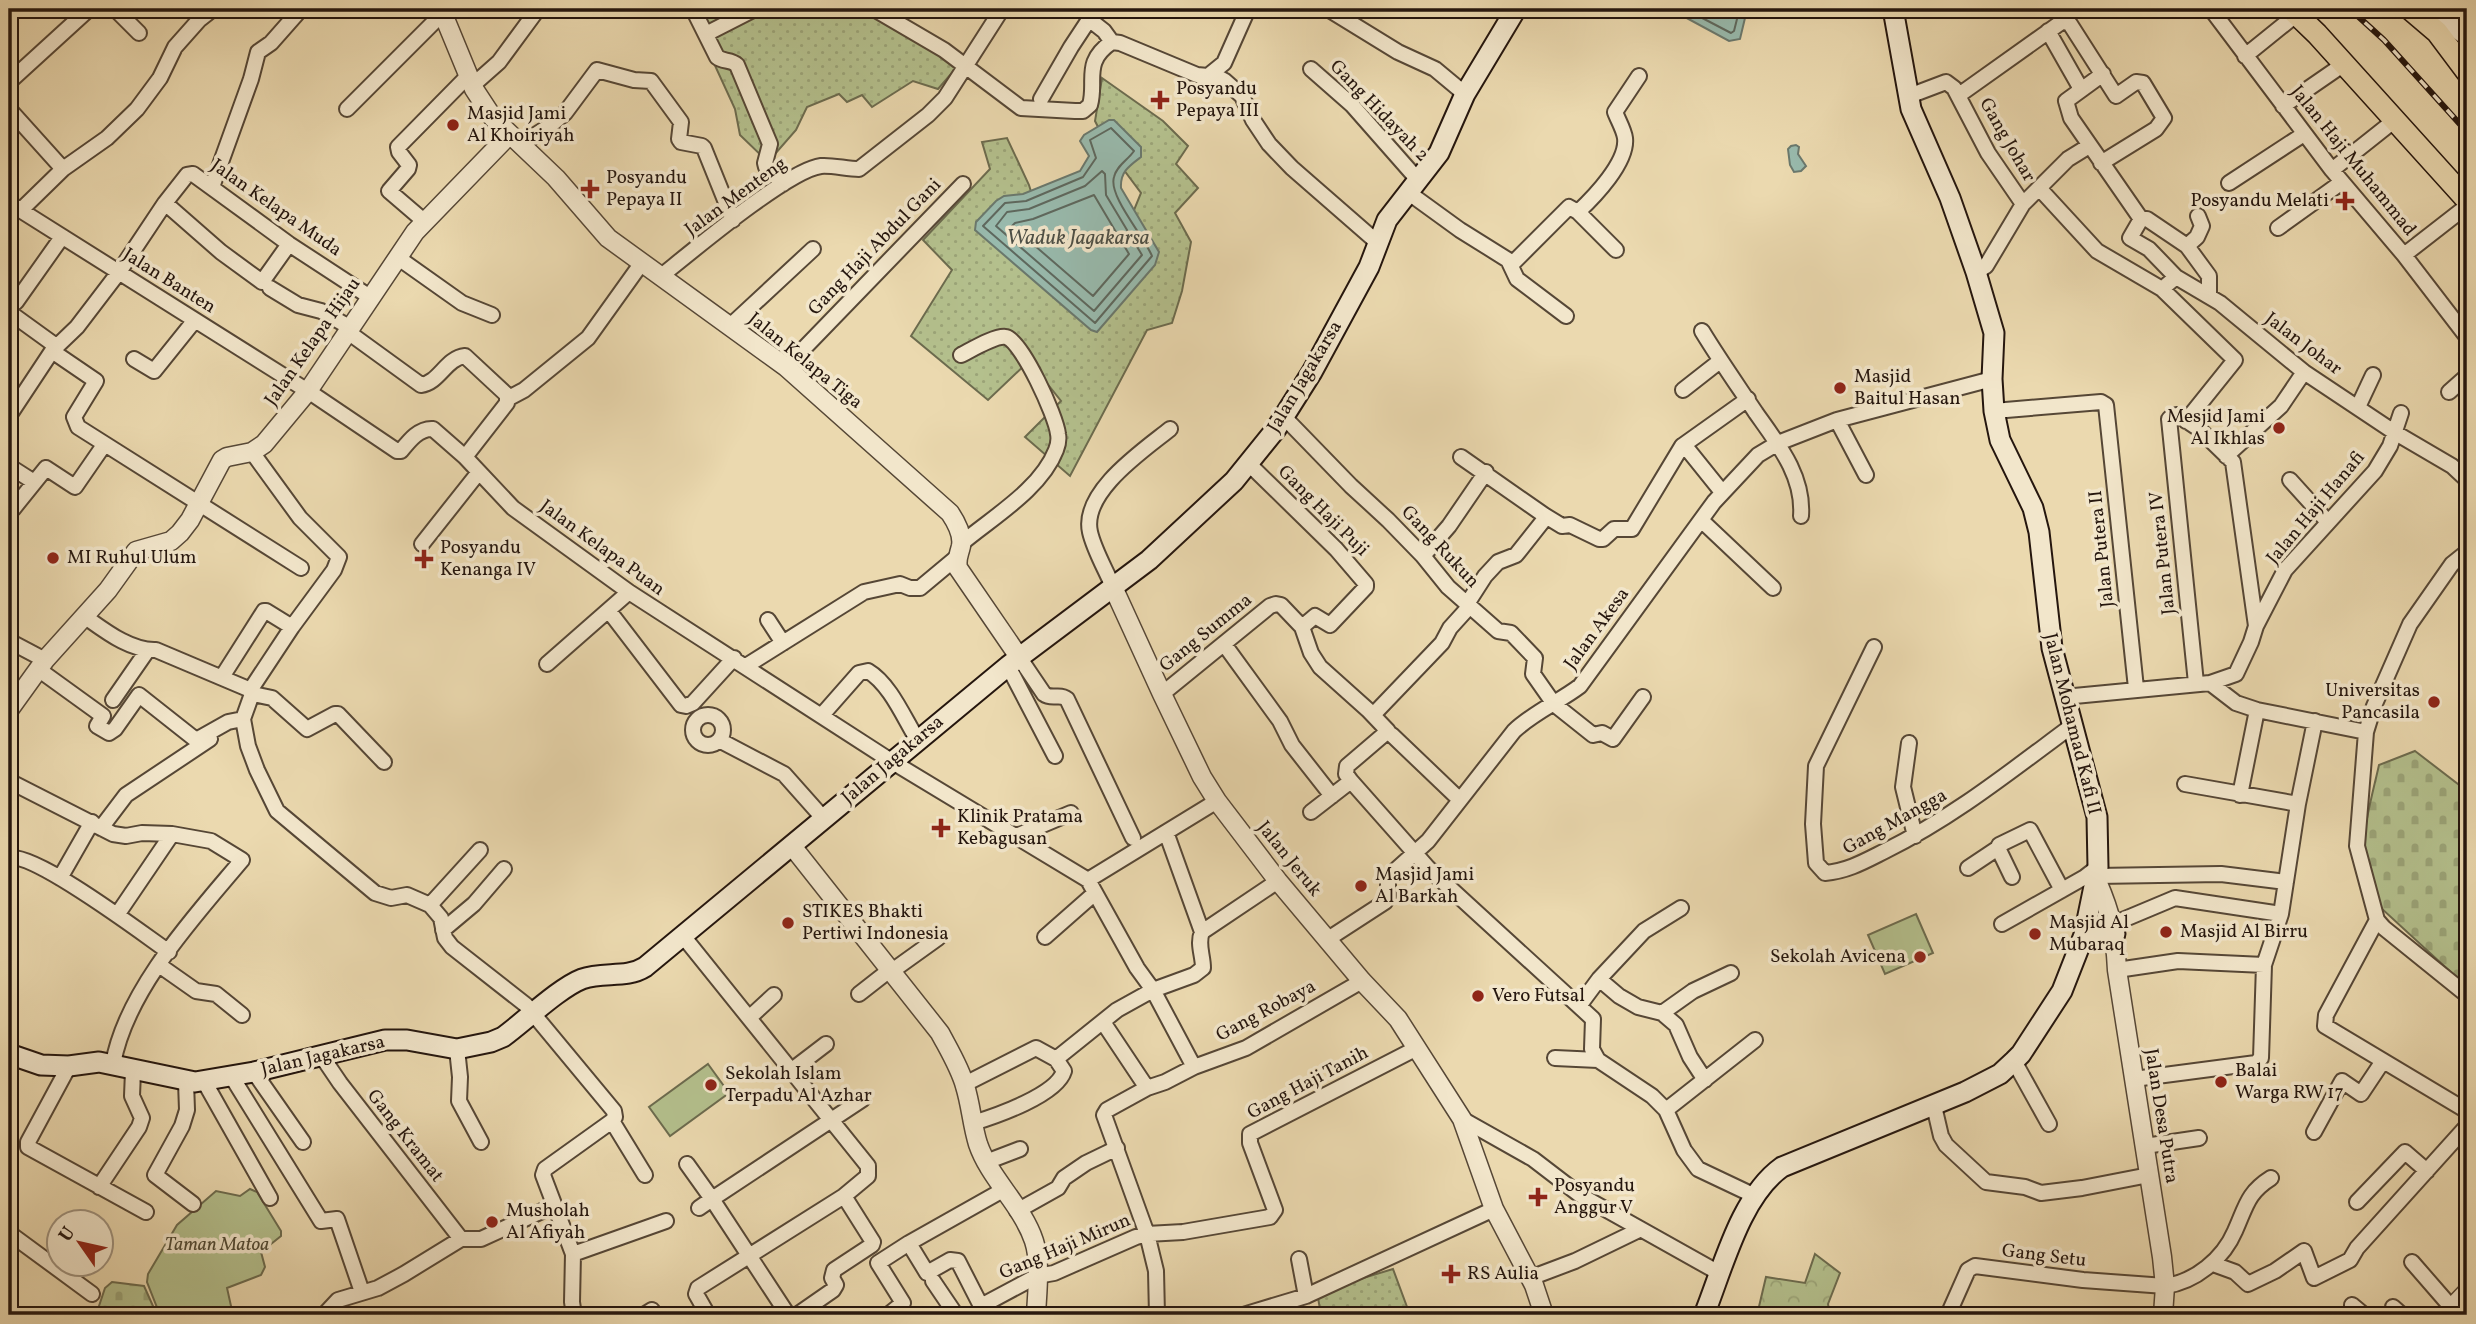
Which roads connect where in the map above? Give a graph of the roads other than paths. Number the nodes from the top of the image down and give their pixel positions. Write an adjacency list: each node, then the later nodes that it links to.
1 (89, 9): 34 (street)
2 (115, 9): 21 (street)
3 (213, 9): 48 (street)
4 (301, 9): 54 (street)
5 (538, 9): 33 (street)
6 (693, 9): 22 (street)
7 (874, 9): 27 (street)
8 (1002, 9): 27 (street, Jalan Menteng)
9 (1248, 9): 30 (street)
10 (1328, 9): 36 (street)
11 (1516, 9): 36 (main road, Jalan Jagakarsa)
12 (1894, 9): 38 (main road, Jalan Mohamad Kafi II)
13 (2210, 9): 25 (street, Jalan Haji Muhammad)
14 (2410, 9): 29 (main road)
15 (2432, 9): 23 (main road)
16 (442, 11): 33 (street, Jalan Kelapa Tiga); 42 (street)
17 (751, 12): 22 (street)
18 (2294, 12): 25 (street); 26 (main road)
19 (1093, 14): 24 (street); 39 (street)
20 (2048, 31): 31 (street); 35 (street); 37 (street, Gang Johar)
21 (139, 33)
22 (706, 34): 51 (street)
23 (2467, 36)
24 (1112, 42): 27 (street); 30 (street)
25 (2245, 56): 40 (street, Jalan Haji Muhammad)
26 (2344, 64): 40 (street); 43 (main road)
27 (967, 66): 51 (street, Jalan Menteng)
28 (1311, 69): 53 (street, Gang Hidayah 2)
29 (2467, 72)
30 (1212, 74): 68 (street)
31 (2103, 74): 35 (street); 47 (street)
32 (1639, 76): 61 (street)
33 (471, 80): 45 (street, Jalan Kelapa Tiga); 65 (street)
34 (9, 82)
35 (2081, 89): 46 (street)
36 (1465, 94): 53 (main road, Jalan Jagakarsa)
37 (1959, 95): 38 (street, Gang Johar); 58 (street, Gang Johar)
38 (1909, 96): 78 (main road, Jalan Mohamad Kafi II)
39 (1041, 99)
40 (2283, 106): 44 (street, Jalan Haji Muhammad)
41 (9, 109): 48 (street)
42 (347, 109)
43 (2395, 120): 49 (street); 56 (main road)
44 (2304, 134): 49 (street, Jalan Haji Muhammad); 50 (street)
45 (515, 140): 64 (street); 65 (street, Jalan Kelapa Hijau); 75 (street, Jalan Kelapa Tiga)
46 (2088, 146): 47 (street); 55 (street, Gang Johar)
47 (2101, 163): 63 (street)
48 (63, 169): 60 (street)
49 (2337, 176): 66 (street); 73 (street, Jalan Haji Muhammad)
50 (2229, 183)
51 (783, 184): 64 (street, Jalan Menteng)
52 (963, 184): 97 (street, Gang Haji Abdul Gani)
53 (1414, 186): 68 (main road, Jalan Jagakarsa); 76 (street, Gang Hidayah 2)
54 (212, 187): 57 (street, Jalan Kelapa Muda); 69 (street, Jalan Kelapa Muda)
55 (2039, 188): 58 (street, Gang Johar); 82 (street, Gang Johar)
56 (2467, 200)
57 (165, 203): 69 (street); 77 (street, Jalan Kelapa Muda)
58 (2022, 204): 78 (street, Gang Johar)
59 (2467, 206): 73 (street)
60 (15, 207): 67 (street, Jalan Banten)
61 (1578, 212): 72 (street); 76 (street)
62 (2198, 216): 70 (street)
63 (2141, 219): 70 (street); 80 (street)
64 (733, 220): 79 (street, Jalan Menteng)
65 (424, 221): 74 (street, Jalan Kelapa Hijau)
66 (2278, 228)
67 (62, 237): 77 (street, Jalan Banten); 85 (street)
68 (1378, 243): 111 (main road, Jalan Jagakarsa)
69 (289, 244): 84 (street, Jalan Kelapa Muda)
70 (2187, 246): 83 (street)
71 (813, 249): 89 (street)
72 (1616, 250)
73 (2404, 255): 92 (street, Jalan Haji Muhammad)
74 (397, 257): 84 (street, Jalan Kelapa Hijau); 86 (street)
75 (641, 264): 79 (street, Jalan Kelapa Tiga); 105 (street)
76 (1511, 265): 87 (street, Gang Hidayah 2)
77 (119, 272): 88 (street, Jalan Banten); 93 (street, Jalan Kelapa Muda)
78 (1976, 272): 101 (main road, Jalan Mohamad Kafi II)
79 (660, 277): 89 (street, Jalan Kelapa Tiga)
80 (2176, 277): 82 (street); 83 (street)
81 (270, 288): 90 (street)
82 (2162, 289): 113 (street, Gang Johar)
83 (2209, 295): 98 (street, Jalan Johar)
84 (370, 297): 90 (street, Jalan Kelapa Hijau)
85 (12, 307): 93 (street)
86 (492, 315)
87 (1566, 316)
88 (195, 320): 95 (street); 103 (street, Jalan Banten)
89 (729, 327): 97 (street, Jalan Kelapa Tiga)
90 (350, 330): 103 (street, Jalan Kelapa Hijau); 105 (street)
91 (1702, 331): 96 (street)
92 (2467, 337)
93 (54, 349): 110 (street, Jalan Kelapa Muda); 117 (street)
94 (961, 355): 139 (street)
95 (134, 359)
96 (1720, 361): 102 (street); 106 (street)
97 (786, 368): 139 (street, Jalan Kelapa Tiga)
98 (2304, 372): 107 (street, Jalan Johar); 120 (street)
99 (2373, 375): 107 (street)
100 (2467, 376): 104 (street)
101 (1992, 379): 108 (main road, Jalan Mohamad Kafi II); 112 (street, Jalan Akesa)
102 (1683, 390)
103 (308, 391): 119 (street, Jalan Kelapa Hijau); 121 (street, Jalan Kelapa Puan)
104 (2449, 393)
105 (509, 398): 121 (street)
106 (1748, 399): 116 (street); 118 (street)
107 (2358, 407): 115 (street, Jalan Johar)
108 (1994, 411): 164 (street, Jalan Putera II); 168 (main road, Jalan Mohamad Kafi II)
109 (2401, 413): 115 (street, Jalan Haji Hanafi)
110 (9, 415)
111 (1284, 417): 123 (main road, Jalan Jagakarsa); 141 (street, Gang Rukun)
112 (1837, 419): 116 (street, Jalan Akesa); 127 (street)
113 (2186, 421): 120 (street); 163 (street, Jalan Putera IV)
114 (1170, 429): 143 (street, Jalan Jeruk)
115 (2394, 432): 129 (street, Jalan Johar); 137 (street, Jalan Haji Hanafi)
116 (1779, 443): 131 (street, Jalan Akesa); 135 (street)
117 (104, 444): 130 (street); 132 (street)
118 (1682, 446): 131 (street); 134 (street)
119 (252, 452): 132 (street, Jalan Kelapa Hijau); 151 (street)
120 (2226, 456): 150 (street)
121 (465, 457): 125 (street, Jalan Kelapa Puan)
122 (1461, 457): 126 (street)
123 (1249, 464): 143 (main road, Jalan Jagakarsa); 152 (street, Gang Haji Puji)
124 (9, 466): 130 (street)
125 (479, 472): 138 (street); 145 (street, Jalan Kelapa Puan)
126 (1486, 472): 134 (street); 141 (street)
127 (1866, 475)
128 (2290, 480): 137 (street)
129 (2467, 480)
130 (34, 482): 133 (street)
131 (1722, 492): 136 (street, Jalan Akesa)
132 (198, 504): 142 (street); 148 (street, Jalan Kelapa Hijau)
133 (13, 509)
134 (1544, 515): 146 (street)
135 (1801, 516)
136 (1701, 520): 144 (street); 170 (street, Jalan Akesa)
137 (2328, 522): 150 (street, Jalan Haji Hanafi)
138 (422, 544)
139 (959, 550): 154 (street); 158 (street, Jalan Kelapa Tiga)
140 (2467, 552): 178 (street)
141 (1423, 556): 146 (street, Gang Rukun)
142 (301, 568)
143 (1113, 587): 158 (main road, Jalan Jagakarsa); 166 (street, Jalan Jeruk)
144 (1773, 588)
145 (629, 592): 147 (street); 159 (street, Jalan Kelapa Puan)
146 (1468, 606): 170 (street, Gang Rukun); 174 (street)
147 (609, 611): 159 (street); 160 (street)
148 (84, 616): 157 (street); 161 (street, Jalan Kelapa Hijau)
149 (768, 620): 154 (street)
150 (2256, 626): 163 (street, Jalan Haji Hanafi)
151 (292, 627): 162 (street); 165 (street)
152 (1302, 627): 155 (street, Gang Summa); 174 (street)
153 (9, 641): 161 (street)
154 (783, 643): 159 (street)
155 (1224, 644): 166 (street, Gang Summa); 190 (street)
156 (1874, 647): 200 (street, Gang Mangga)
157 (147, 651): 162 (street); 169 (street)
158 (1013, 661): 180 (main road, Jalan Jagakarsa); 183 (street); 202 (street)
159 (740, 662): 173 (street, Jalan Kelapa Puan)
160 (547, 664)
161 (42, 665): 171 (street, Jalan Kelapa Hijau); 175 (street)
162 (222, 677): 165 (street)
163 (2203, 683): 164 (street); 172 (street)
164 (2136, 688): 168 (street)
165 (252, 692): 175 (street); 185 (street)
166 (1161, 694): 192 (street, Jalan Jeruk)
167 (1643, 697): 170 (street)
168 (2064, 697): 177 (main road, Jalan Mohamad Kafi II)
169 (113, 700)
170 (1554, 704): 191 (street, Jalan Akesa)
171 (9, 710)
172 (2257, 710): 176 (street); 189 (street)
173 (822, 715): 180 (street); 184 (street, Jalan Kelapa Puan)
174 (1373, 715): 187 (street)
175 (243, 719): 197 (street); 217 (street)
176 (2315, 721): 178 (street); 193 (street)
177 (2073, 725): 200 (street, Gang Mangga); 210 (main road, Jalan Mohamad Kafi II)
178 (2361, 731): 221 (street)
179 (1392, 735): 191 (street)
180 (917, 739): 184 (main road, Jalan Jagakarsa)
181 (719, 740): 196 (street)
182 (1909, 743): 200 (street)
183 (1055, 756)
184 (891, 761): 196 (main road, Jalan Jagakarsa); 201 (street)
185 (384, 762)
186 (9, 781): 197 (street)
187 (1351, 781): 190 (street); 206 (street)
188 (2185, 784): 189 (street)
189 (2240, 795): 193 (street)
190 (1332, 796): 194 (street)
191 (1460, 800): 206 (street, Jalan Akesa)
192 (1217, 802): 198 (street); 213 (street, Jalan Jeruk)
193 (2298, 804): 214 (street)
194 (1311, 812)
195 (1071, 813): 201 (street)
196 (824, 819): 203 (main road, Jalan Jagakarsa)
197 (96, 825): 199 (street); 212 (street)
198 (1166, 832): 215 (street); 226 (street)
199 (172, 834): 220 (street); 231 (street)
200 (1915, 836)
201 (1014, 837): 215 (street)
202 (1133, 838)
203 (792, 846): 227 (main road, Jalan Jagakarsa); 234 (street)
204 (1998, 848): 208 (street); 211 (street); 216 (street)
205 (480, 850): 217 (street)
206 (1414, 855): 230 (street, Jalan Akesa); 243 (street)
207 (9, 858): 212 (street)
208 (1968, 868)
209 (504, 869): 224 (street)
210 (2097, 875): 214 (street); 216 (street); 223 (street, Jalan Desa Putra); 225 (main road, Jalan Mohamad Kafi II)
211 (2012, 877)
212 (60, 878): 220 (street)
213 (1278, 881): 226 (street); 230 (street, Jalan Jeruk)
214 (2286, 882): 219 (street)
215 (1091, 887): 228 (street); 239 (street)
216 (2062, 890): 222 (street)
217 (430, 905): 224 (street)
218 (1681, 908): 237 (street)
219 (2281, 914): 223 (street); 233 (street)
220 (117, 915): 231 (street)
221 (2377, 920): 242 (street); 258 (street)
222 (2002, 924)
223 (2114, 929): 225 (main road); 235 (street, Jalan Desa Putra)
224 (443, 930): 245 (street)
225 (2085, 930): 259 (main road, Jalan Mohamad Kafi II)
226 (1202, 933): 239 (street)
227 (683, 936): 245 (main road, Jalan Jagakarsa); 247 (street)
228 (1045, 937)
229 (938, 938): 234 (street)
230 (1328, 939): 238 (street, Jalan Jeruk)
231 (169, 952): 232 (street)
232 (159, 965): 246 (street); 260 (street)
233 (2263, 965): 235 (street); 267 (street)
234 (892, 970): 240 (street); 270 (street)
235 (2117, 970): 267 (street, Jalan Desa Putra)
236 (1731, 973): 244 (street)
237 (1599, 979): 243 (street); 244 (street)
238 (1362, 981): 251 (street, Jalan Jeruk); 262 (street, Gang Robaya)
239 (1153, 990): 248 (street); 262 (street)
240 (859, 994)
241 (774, 995): 247 (street)
242 (2467, 995)
243 (1580, 1006): 254 (street)
244 (1662, 1013): 268 (street)
245 (534, 1014): 252 (main road, Jalan Jagakarsa); 277 (street)
246 (242, 1015)
247 (749, 1018): 263 (street)
248 (1103, 1022): 257 (street); 271 (street)
249 (1755, 1040): 268 (street)
250 (826, 1044): 263 (street)
251 (1417, 1048): 276 (street, Jalan Jeruk); 306 (street, Gang Haji Tanih)
252 (457, 1049): 255 (main road, Jalan Jagakarsa); 285 (street)
253 (9, 1054): 261 (main road, Jalan Jagakarsa)
254 (1595, 1054): 256 (street); 274 (street)
255 (321, 1055): 265 (main road, Jalan Jagakarsa); 313 (street, Gang Kramat)
256 (1555, 1058)
257 (1056, 1059): 270 (street); 279 (street)
258 (2383, 1060): 275 (street); 282 (street)
259 (2014, 1061): 273 (main road, Jalan Mohamad Kafi II); 280 (street)
260 (113, 1064): 261 (main road, Jalan Jagakarsa); 264 (main road, Jalan Jagakarsa)
261 (69, 1066): 295 (street)
262 (1194, 1067): 271 (street, Gang Robaya)
263 (792, 1070): 278 (street)
264 (133, 1071): 269 (main road, Jalan Jagakarsa); 295 (street)
265 (254, 1072): 266 (main road, Jalan Jagakarsa); 284 (street)
266 (232, 1077): 269 (main road, Jalan Jagakarsa); 325 (street)
267 (2134, 1079): 286 (street, Jalan Desa Putra)
268 (1705, 1080): 274 (street)
269 (195, 1082): 299 (street); 302 (street)
270 (965, 1084): 279 (street)
271 (1147, 1088): 288 (street, Gang Robaya)
272 (863, 1100): 278 (street)
273 (1934, 1106): 293 (street); 298 (main road, Jalan Mohamad Kafi II)
274 (1665, 1110): 298 (street)
275 (2467, 1111)
276 (1462, 1119): 305 (street, Jalan Jeruk); 310 (street)
277 (612, 1121): 292 (street); 303 (street)
278 (833, 1121): 297 (street); 300 (street)
279 (973, 1123): 289 (street)
280 (2049, 1124)
281 (2467, 1126): 291 (street)
282 (2314, 1132)
283 (2199, 1138): 286 (street)
284 (303, 1142)
285 (481, 1143)
286 (2145, 1146): 293 (street, Jalan Desa Putra)
287 (1020, 1149): 289 (street)
288 (1116, 1149): 307 (street); 312 (street)
289 (986, 1162): 296 (street)
290 (687, 1164): 300 (street)
291 (2427, 1171): 301 (street); 319 (street)
292 (645, 1175)
293 (2149, 1175): 324 (street, Jalan Desa Putra)
294 (2270, 1178): 319 (street)
295 (99, 1187): 308 (street)
296 (1003, 1190): 307 (street); 337 (street)
297 (844, 1195): 316 (street); 336 (street)
298 (1755, 1196): 320 (main road, Jalan Mohamad Kafi II)
299 (270, 1198)
300 (712, 1199): 304 (street); 316 (street)
301 (2357, 1202)
302 (192, 1204)
303 (553, 1206): 313 (street); 315 (street)
304 (699, 1208)
305 (1493, 1209): 322 (street, Jalan Jeruk); 328 (street)
306 (1275, 1210): 312 (street, Gang Haji Mirun)
307 (1017, 1211): 321 (street)
308 (146, 1212)
309 (666, 1221): 315 (street)
310 (1639, 1230): 320 (street); 322 (street)
311 (9, 1233): 327 (street)
312 (1147, 1234): 321 (street, Gang Haji Mirun); 340 (street)
313 (461, 1239): 325 (street)
314 (913, 1250): 330 (street, Gang Haji Mirun)
315 (573, 1254): 333 (street)
316 (749, 1256): 334 (street); 335 (street)
317 (1299, 1259): 328 (street)
318 (2412, 1262): 331 (street)
319 (2213, 1264): 324 (street)
320 (1721, 1274): 343 (main road, Jalan Mohamad Kafi II)
321 (1037, 1276): 330 (street, Gang Haji Mirun); 339 (street)
322 (1530, 1278): 342 (street, Jalan Jeruk)
323 (933, 1281): 338 (street)
324 (2164, 1282): 344 (street, Gang Setu); 345 (street, Jalan Desa Putra)
325 (362, 1292): 332 (street)
326 (2467, 1292): 331 (street)
327 (92, 1294)
328 (1306, 1296): 341 (street)
329 (2352, 1305): 346 (street)
330 (980, 1311)
331 (2449, 1312)
332 (324, 1315)
333 (575, 1315)
334 (708, 1315)
335 (788, 1315)
336 (797, 1315)
337 (888, 1315)
338 (956, 1315)
339 (1036, 1315)
340 (1157, 1315)
341 (1243, 1315)
342 (1544, 1315)
343 (1704, 1315)
344 (1948, 1315)
345 (2163, 1315)
346 (2364, 1315)

